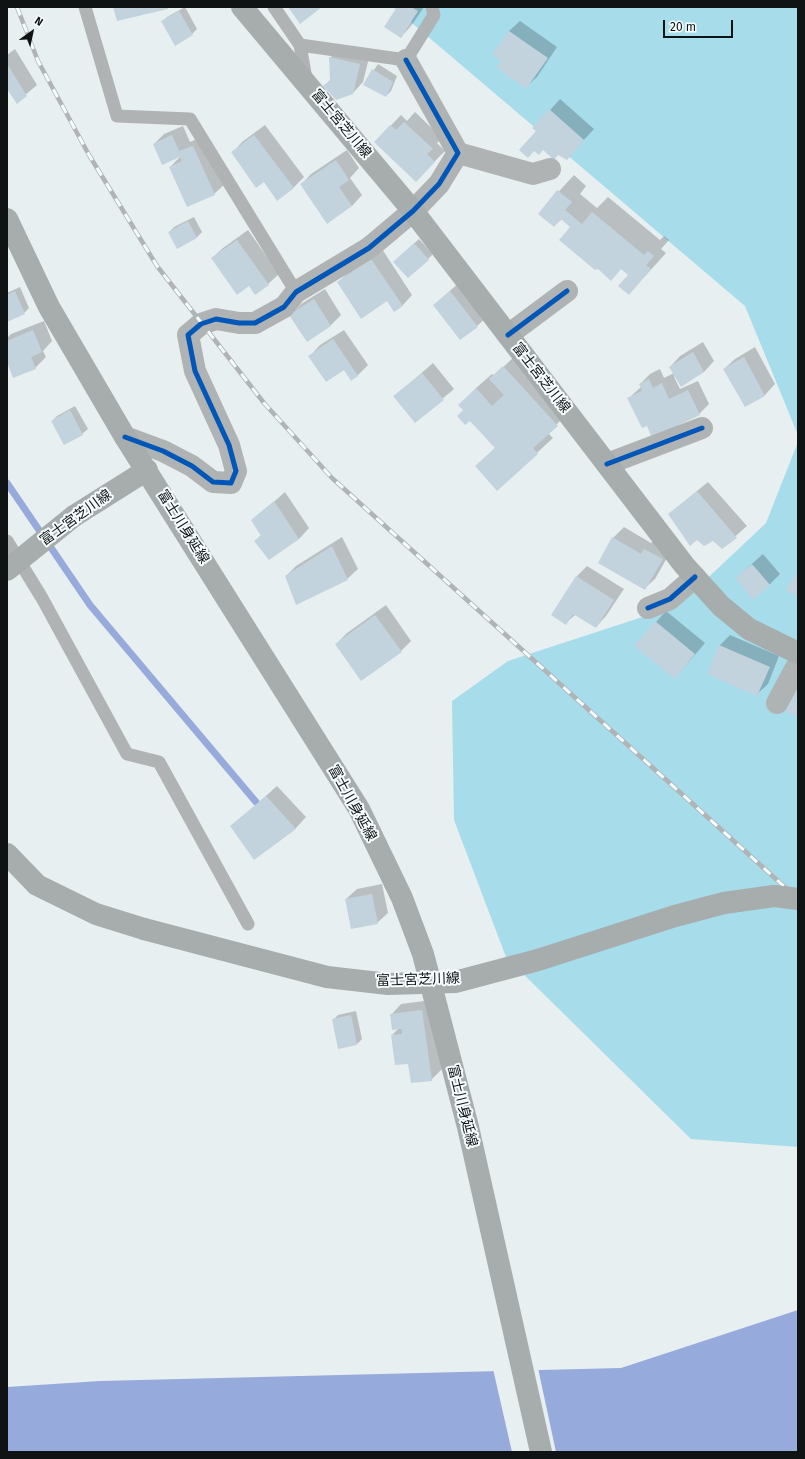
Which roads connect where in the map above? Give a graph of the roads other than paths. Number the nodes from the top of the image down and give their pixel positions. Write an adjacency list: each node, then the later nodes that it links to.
1 (85, 7): 13 (lane)
2 (242, 7): 7 (main road, 富士宮芝川線)
3 (274, 7): 5 (lane)
4 (432, 7): 6 (lane)
5 (300, 45): 6 (lane); 7 (lane)
6 (406, 60): 8 (street)
7 (307, 84): 10 (main road, 富士宮芝川線)
8 (458, 153): 9 (street); 10 (street)
9 (550, 169)
10 (413, 211): 13 (street); 14 (main road, 富士宮芝川線)
11 (7, 219): 16 (main road, 富士川身延線)
12 (567, 291): 14 (street)
13 (296, 292): 16 (street)
14 (508, 335): 17 (main road, 富士宮芝川線)
15 (702, 428): 17 (street)
16 (125, 437): 18 (main road, 富士川身延線)
17 (607, 464): 21 (main road, 富士宮芝川線)
18 (147, 470): 20 (main road, 富士宮芝川線, bridge); 29 (main road, 富士川身延線)
19 (7, 541): 28 (lane)
20 (7, 570)
21 (695, 577): 22 (street); 23 (main road, 富士宮芝川線)
22 (648, 608)
23 (798, 653)
24 (798, 664): 25 (street)
25 (777, 703)
26 (7, 854): 27 (main road, 富士宮芝川線, bridge)
27 (798, 898)
28 (248, 924)
29 (541, 1452)

